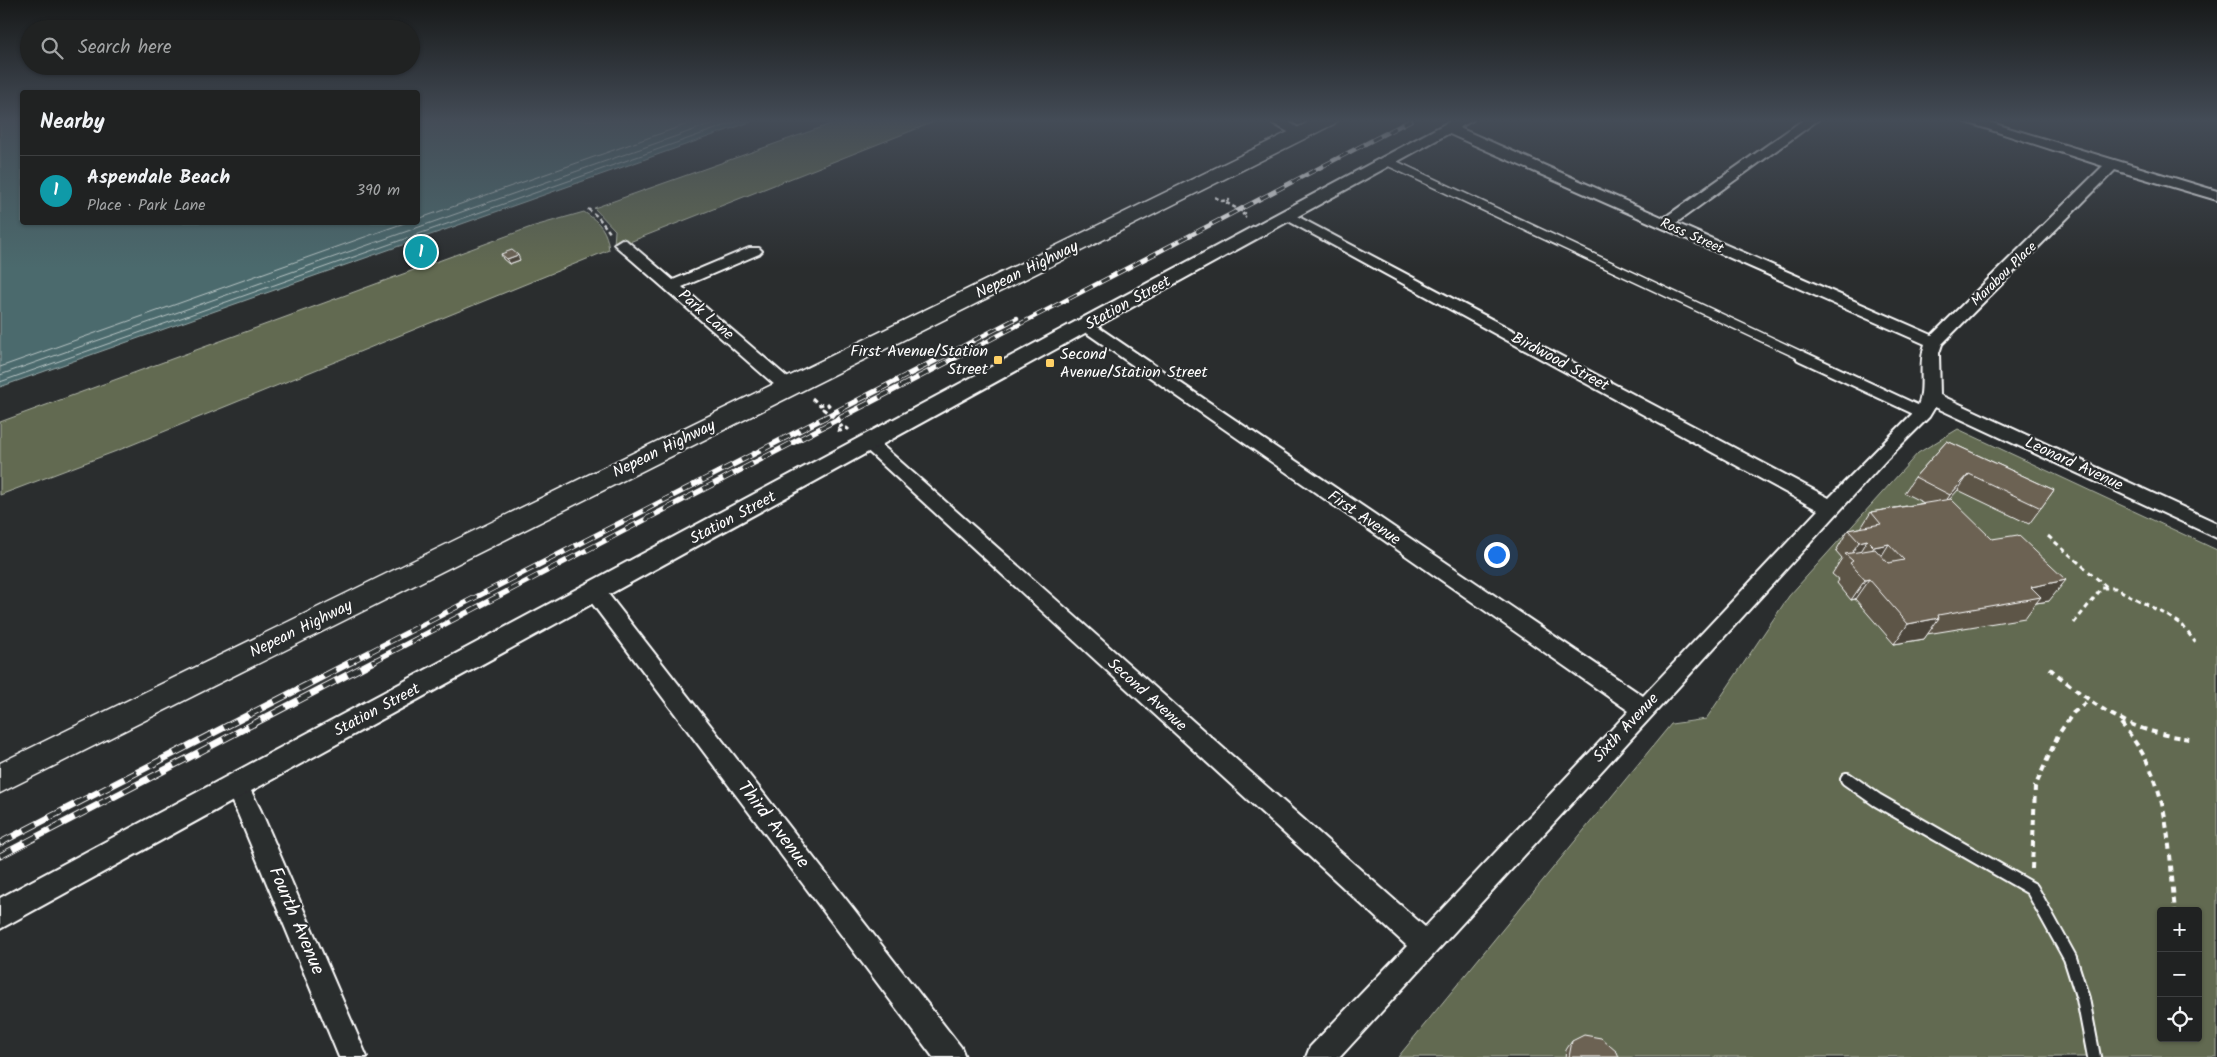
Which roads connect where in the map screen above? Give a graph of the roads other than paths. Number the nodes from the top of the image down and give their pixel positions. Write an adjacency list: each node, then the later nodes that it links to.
1 (1230, 169): 16 (highway, Nepean Highway)
2 (1376, 169): 9 (street, Station Street)
3 (1405, 169): 17 (lane)
4 (1541, 169): 10 (street, Ross Street)
5 (1742, 169): 10 (street)
6 (2108, 169): 15 (street, Marabou Place)
7 (2127, 169): 8 (street)
8 (2217, 196)
9 (1288, 217): 14 (street, Station Street); 19 (street, Birdwood Street)
10 (1665, 224): 15 (street, Ross Street)
11 (622, 244): 13 (street, Park Lane)
12 (754, 251): 13 (street)
13 (672, 286): 16 (street, Park Lane)
14 (1086, 326): 18 (street, Station Street); 22 (street, First Avenue)
15 (1934, 342): 17 (street)
16 (789, 388): 23 (highway, Nepean Highway)
17 (1927, 406): 19 (street, Sixth Avenue); 20 (street, Leonard Avenue)
18 (869, 444): 21 (street, Station Street); 27 (street, Second Avenue)
19 (1831, 508): 22 (street, Sixth Avenue)
20 (2217, 531)
21 (595, 592): 25 (street, Station Street); 29 (street, Third Avenue)
22 (1644, 709): 27 (street, Sixth Avenue)
23 (0, 778)
24 (1848, 779): 31 (lane)
25 (236, 786): 26 (street, Station Street); 28 (street, Fourth Avenue)
26 (0, 914)
27 (1426, 945): 30 (street, Sixth Avenue)
28 (353, 1057)
29 (951, 1057)
30 (1320, 1057)
31 (2094, 1057)

